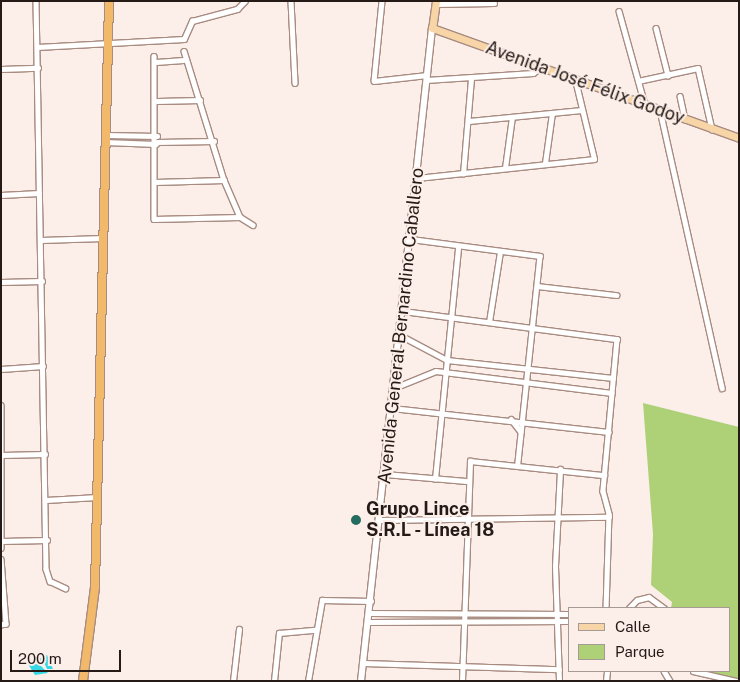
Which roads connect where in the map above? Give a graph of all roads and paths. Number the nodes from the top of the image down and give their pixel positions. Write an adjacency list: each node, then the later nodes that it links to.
1 (36, 1): 12 (street)
2 (109, 1): 11 (highway)
3 (245, 1): 11 (street)
4 (291, 1): 25 (street)
5 (382, 1): 21 (street)
6 (436, 2): 7 (street); 9 (main road, Avenida General Bernardino Caballero)
7 (494, 3)
8 (619, 11): 24 (street)
9 (432, 28): 18 (main road, Avenida José Félix Godoy); 21 (main road, Avenida General Bernardino Caballero)
10 (656, 28): 20 (street)
11 (107, 45): 12 (street); 38 (highway)
12 (37, 47): 17 (street)
13 (184, 51): 15 (street)
14 (154, 56): 16 (street)
15 (183, 60): 16 (street); 27 (street)
16 (156, 62): 28 (street)
17 (38, 68): 19 (street); 48 (street)
18 (540, 68): 22 (street); 23 (main road, Avenida José Félix Godoy)
19 (1, 69)
20 (668, 75): 24 (street); 36 (street)
21 (427, 78): 22 (street); 45 (main road, Avenida General Bernardino Caballero)
22 (471, 78): 35 (street)
23 (575, 80): 29 (main road, Avenida José Félix Godoy); 30 (street)
24 (638, 81): 29 (street)
25 (295, 83)
26 (680, 96): 34 (street)
27 (200, 100): 28 (street); 40 (street)
28 (157, 101): 37 (street)
29 (645, 105): 31 (main road, Avenida José Félix Godoy)
30 (581, 110): 32 (street); 42 (street)
31 (660, 110): 34 (main road, Avenida José Félix Godoy); 74 (street)
32 (552, 113): 33 (street); 42 (street)
33 (512, 117): 35 (street); 43 (street)
34 (685, 119): 36 (main road, Avenida José Félix Godoy)
35 (469, 121): 44 (street)
36 (712, 129): 39 (main road, Avenida José Félix Godoy)
37 (157, 136): 38 (street); 41 (street)
38 (105, 138): 41 (street); 52 (highway)
39 (739, 138)
40 (214, 141): 41 (street); 46 (street)
41 (156, 143): 47 (street)
42 (545, 164): 43 (street)
43 (505, 168): 44 (street)
44 (463, 174): 45 (street)
45 (417, 178): 53 (main road, Avenida General Bernardino Caballero)
46 (224, 180): 47 (street); 50 (street)
47 (156, 182): 50 (street)
48 (39, 192): 49 (street); 54 (street)
49 (1, 195)
50 (240, 217): 51 (street)
51 (253, 225)
52 (103, 238): 54 (street); 91 (highway)
53 (411, 239): 55 (street); 61 (main road, Avenida General Bernardino Caballero)
54 (41, 240): 57 (street)
55 (458, 248): 56 (street); 62 (street)
56 (500, 252): 59 (street); 63 (street)
57 (42, 281): 58 (street); 67 (street)
58 (1, 282)
59 (537, 286): 60 (street); 64 (street)
60 (616, 295)
61 (403, 311): 62 (street); 65 (main road, Avenida General Bernardino Caballero)
62 (451, 318): 63 (street); 66 (street)
63 (489, 322): 64 (street)
64 (532, 327): 68 (street); 71 (street)
65 (400, 335): 66 (street); 73 (main road, Avenida General Bernardino Caballero)
66 (447, 360): 68 (street); 70 (street)
67 (43, 366): 69 (street); 83 (street)
68 (528, 368): 71 (street); 72 (street)
69 (1, 369)
70 (446, 372): 72 (street); 73 (street); 78 (street)
71 (613, 378): 75 (street)
72 (526, 382): 75 (street); 80 (street)
73 (394, 388): 77 (main road, Avenida General Bernardino Caballero)
74 (722, 388)
75 (612, 393): 81 (street)
76 (1, 404): 84 (street)
77 (392, 408): 78 (street); 87 (main road, Avenida General Bernardino Caballero)
78 (441, 414): 79 (street); 89 (street)
79 (511, 419): 80 (street); 82 (street)
80 (523, 420): 81 (street); 82 (street)
81 (608, 432): 88 (street)
82 (521, 433): 85 (street)
83 (45, 454): 84 (street); 92 (street)
84 (2, 455): 98 (street)
85 (518, 463): 86 (street); 90 (street)
86 (560, 469): 88 (street); 94 (street)
87 (384, 474): 89 (street); 95 (main road, Avenida General Bernardino Caballero)
88 (604, 475): 93 (street)
89 (435, 479): 90 (street)
90 (466, 481): 96 (street)
91 (98, 497): 92 (street); 123 (highway)
92 (46, 500): 97 (street)
93 (609, 517): 94 (street); 103 (street)
94 (559, 518): 96 (street); 109 (street)
95 (380, 520): 96 (street); 102 (main road, Avenida General Bernardino Caballero)
96 (467, 520): 108 (street)
97 (47, 540): 98 (street); 101 (street)
98 (2, 541): 99 (street)
99 (1, 548)
100 (1, 559): 116 (street)
101 (65, 588)
102 (371, 601): 106 (main road, Avenida General Bernardino Caballero); 118 (street)
103 (606, 607)
104 (630, 607): 105 (street)
105 (663, 607)
106 (369, 613): 107 (street); 114 (main road, Avenida General Bernardino Caballero)
107 (383, 613): 108 (street); 115 (street)
108 (466, 614): 109 (street); 111 (street)
109 (556, 614): 110 (street); 112 (street)
110 (568, 614)
111 (466, 621): 112 (street); 115 (street); 120 (street)
112 (557, 621): 113 (street); 121 (street)
113 (568, 621)
114 (368, 622): 115 (street); 119 (main road, Avenida General Bernardino Caballero)
115 (383, 622)
116 (1, 626)
117 (240, 629): 124 (street)
118 (315, 630): 125 (street); 126 (street)
119 (364, 663): 120 (street); 127 (main road, Avenida General Bernardino Caballero)
120 (462, 664): 121 (street); 128 (street)
121 (559, 669): 129 (street)
122 (697, 672): 130 (street)
123 (83, 681)
124 (233, 681)
125 (274, 681)
126 (308, 681)
127 (361, 681)
128 (462, 681)
129 (559, 681)
130 (737, 681)

